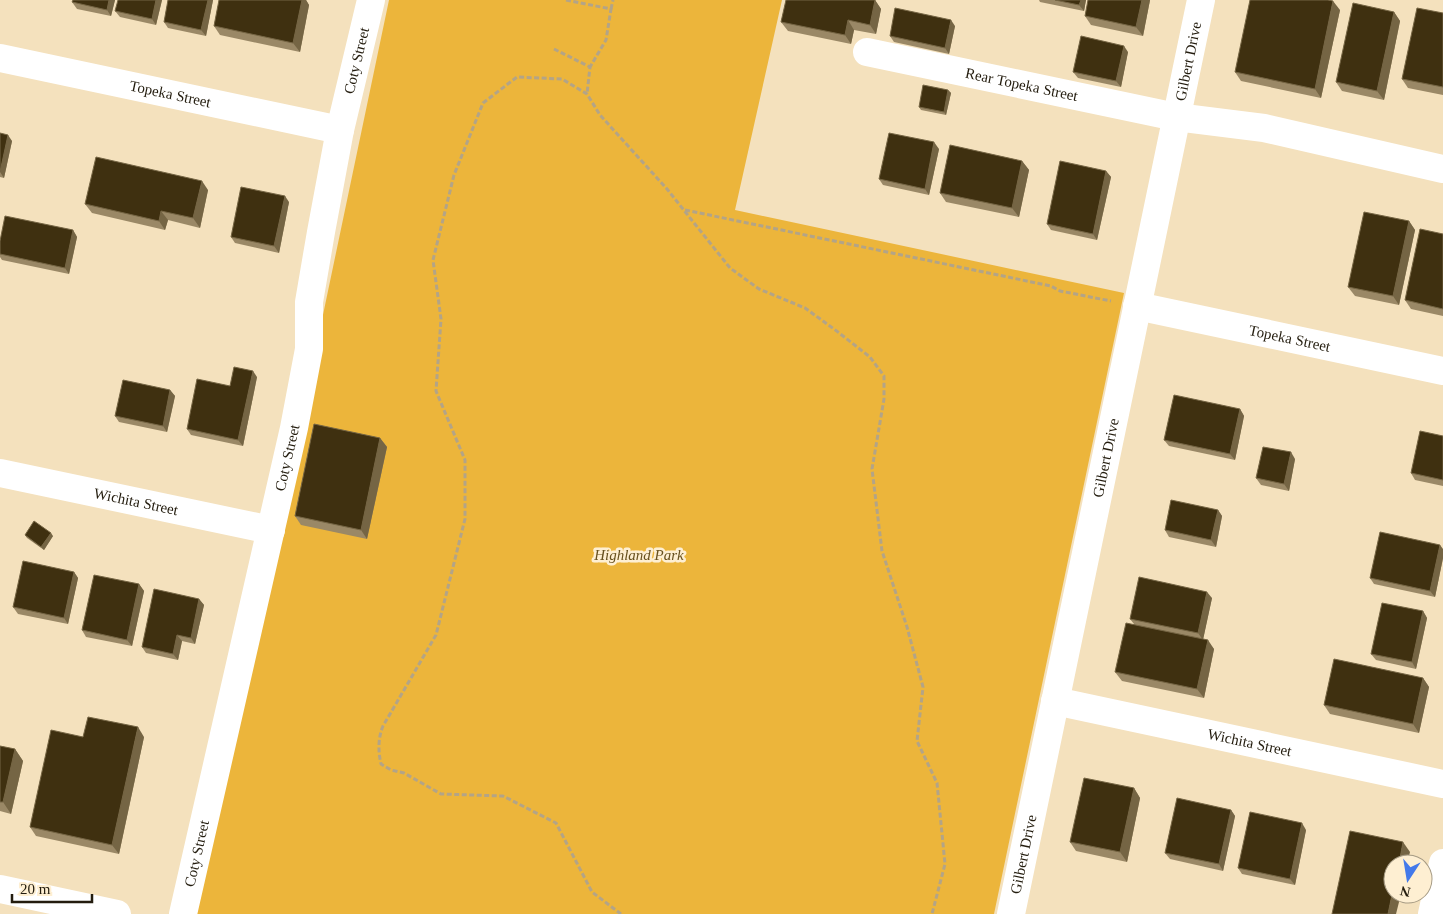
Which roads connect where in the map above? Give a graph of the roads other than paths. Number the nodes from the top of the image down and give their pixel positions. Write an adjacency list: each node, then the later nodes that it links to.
1 (371, 0): 6 (street, Coty Street)
2 (1200, 0): 5 (street, Gilbert Drive)
3 (867, 52): 5 (street, Rear Topeka Street)
4 (0, 58): 6 (street, Topeka Street)
5 (1176, 117): 7 (street, Rear Topeka Street); 8 (street, Gilbert Drive)
6 (340, 130): 11 (street, Coty Street)
7 (1443, 169)
8 (1127, 305): 9 (street, Topeka Street); 12 (street, Gilbert Drive)
9 (1443, 371)
10 (0, 473): 11 (street, Wichita Street)
11 (271, 530): 17 (street, Coty Street)
12 (1055, 701): 13 (street, Wichita Street); 18 (street, Gilbert Drive)
13 (1443, 784)
14 (1443, 863): 19 (street)
15 (0, 889): 16 (street)
16 (117, 914)
17 (183, 914)
18 (1011, 914)
19 (1432, 914)

